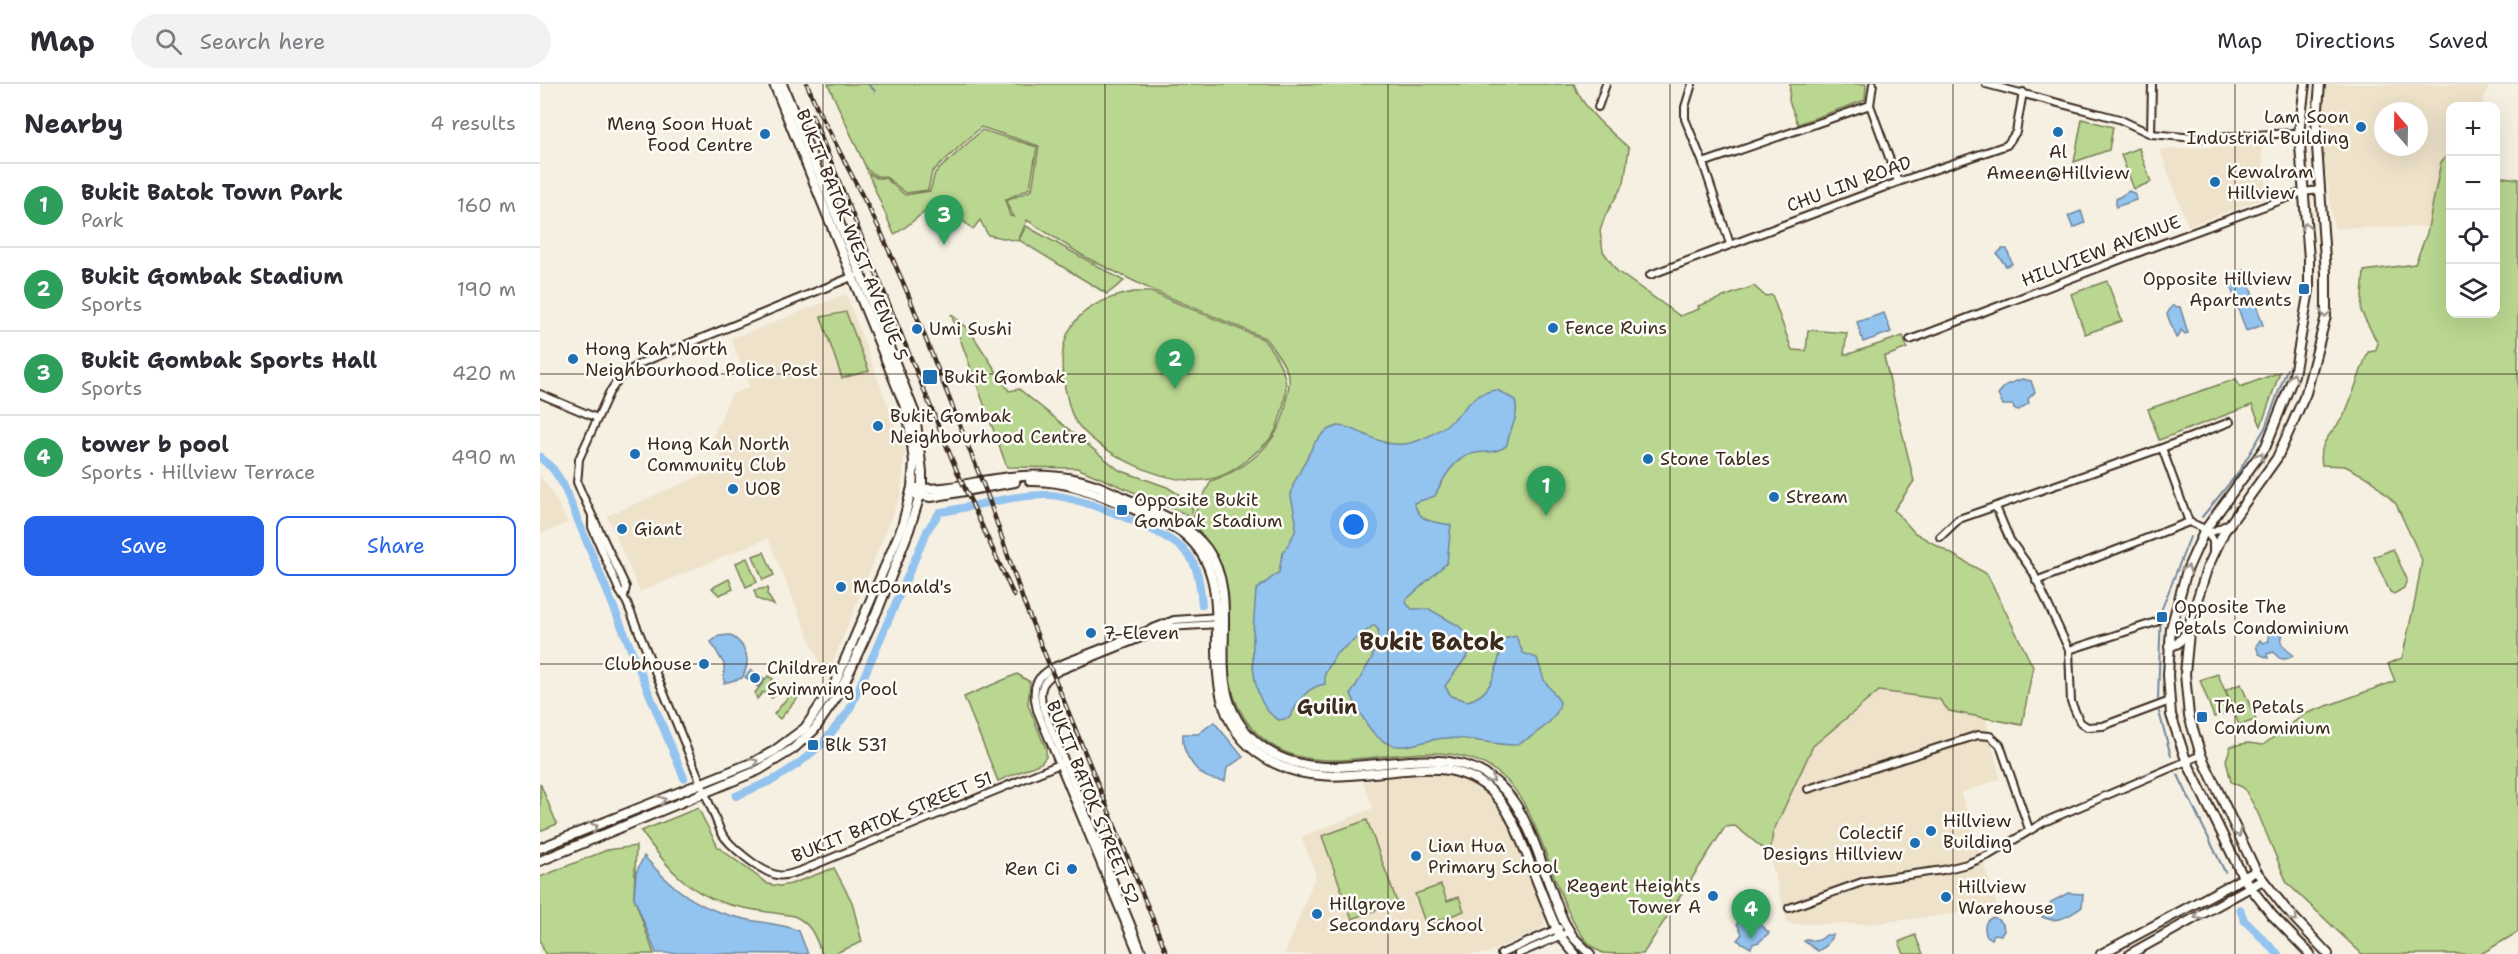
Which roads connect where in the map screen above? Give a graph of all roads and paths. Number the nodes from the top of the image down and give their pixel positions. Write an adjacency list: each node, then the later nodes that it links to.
1 (774, 84): 21 (street, BUKIT BATOK WEST AVENUE 5)
2 (782, 84): 21 (street, BUKIT BATOK WEST AVENUE 5)
3 (1606, 84): 12 (street)
4 (1692, 84): 16 (street)
5 (1873, 84): 11 (street)
6 (1986, 84): 10 (street)
7 (2152, 84): 15 (street)
8 (2305, 84): 14 (street)
9 (2320, 84): 13 (street)
10 (2023, 92): 15 (street); 17 (street, CHU LIN ROAD)
11 (1870, 105): 16 (street); 17 (street)
12 (1598, 107)
13 (2316, 132): 14 (street); 18 (street)
14 (2299, 133): 15 (street); 19 (street)
15 (2151, 134)
16 (1703, 163): 20 (street)
17 (1898, 182): 20 (street, CHU LIN ROAD)
18 (2320, 190): 19 (street, HILLVIEW AVENUE); 32 (street, one-way to 32)
19 (2303, 192): 23 (street, HILLVIEW AVENUE); 33 (street, one-way to 19)
20 (1730, 244): 22 (street, CHU LIN ROAD)
21 (856, 274): 25 (street); 28 (street, BUKIT BATOK WEST AVENUE 5); 29 (street, BUKIT BATOK WEST AVENUE 5)
22 (1650, 275)
23 (1910, 340)
24 (540, 394): 25 (street)
25 (597, 418): 46 (street)
26 (2230, 422): 27 (street)
27 (2162, 448): 30 (street); 31 (street)
28 (912, 490): 29 (street); 46 (street, BUKIT BATOK WEST AVENUE 5, one-way to 28)
29 (921, 492): 37 (street); 46 (street, BUKIT BATOK WEST AVENUE 5)
30 (1996, 507): 34 (street); 36 (street)
31 (2189, 522): 33 (street); 36 (street)
32 (2231, 522): 33 (street); 35 (street)
33 (2205, 530): 35 (street); 40 (street, one-way to 33)
34 (1940, 537)
35 (2213, 554): 39 (street)
36 (2036, 581): 41 (street)
37 (1220, 621): 45 (street, BUKIT BATOK STREET 52); 56 (street, one-way to 56); 57 (street)
38 (2156, 622): 41 (street)
39 (2188, 631): 40 (street); 43 (street)
40 (2169, 647): 42 (street)
41 (2069, 650): 42 (street)
42 (2169, 701): 44 (street)
43 (2201, 755): 44 (street); 51 (street, one-way to 51)
44 (2186, 760): 48 (street); 52 (street)
45 (1062, 763): 46 (street, BUKIT BATOK STREET 51); 58 (street, BUKIT BATOK STREET 52); 59 (street, BUKIT BATOK STREET 52)
46 (702, 789): 49 (street, BUKIT BATOK WEST AVENUE 5, one-way to 46); 50 (street, BUKIT BATOK WEST AVENUE 5)
47 (1808, 789): 48 (street)
48 (2029, 829): 55 (street)
49 (540, 848)
50 (540, 861)
51 (2256, 871): 52 (street); 53 (street)
52 (2244, 879): 54 (street); 64 (street)
53 (2263, 880): 54 (street); 67 (street, one-way to 67)
54 (2250, 888): 65 (street, one-way to 65); 66 (street)
55 (1789, 908)
56 (1567, 928): 57 (street); 63 (street)
57 (1558, 932): 60 (street); 61 (street); 62 (street)
58 (1138, 954)
59 (1143, 954)
60 (1501, 954)
61 (1518, 954)
62 (1575, 954)
63 (1590, 954)
64 (2101, 954)
65 (2130, 954)
66 (2310, 954)
67 (2328, 954)

